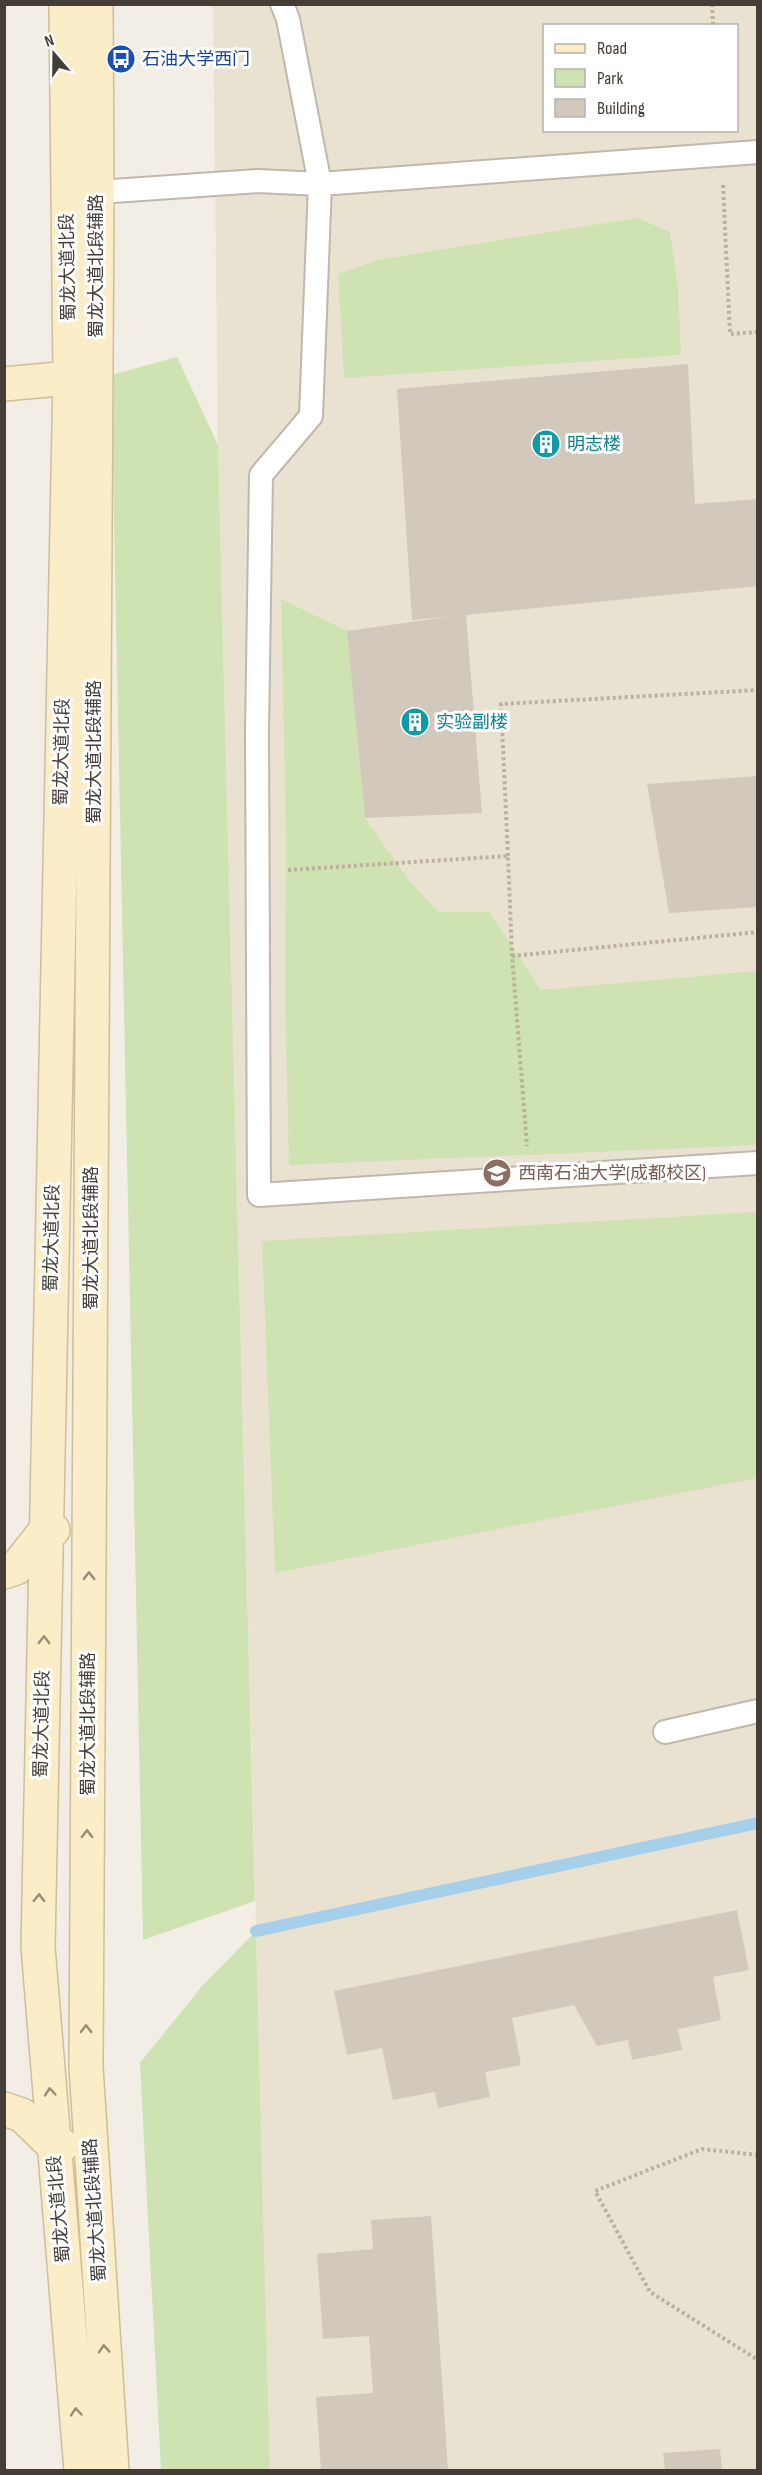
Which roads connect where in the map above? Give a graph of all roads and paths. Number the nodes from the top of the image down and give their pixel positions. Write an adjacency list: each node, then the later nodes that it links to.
1 (66, 4): 9 (main road, 蜀龙大道北段)
2 (96, 4): 9 (main road, 蜀龙大道北段辅路)
3 (282, 4): 8 (lane)
4 (712, 4): 5 (path)
5 (713, 24)
6 (758, 152): 7 (lane)
7 (722, 154): 8 (lane); 10 (path)
8 (320, 184): 9 (lane); 15 (lane)
9 (82, 193): 11 (main road, 蜀龙大道北段); 20 (main road, 蜀龙大道北段辅路)
10 (758, 332)
11 (70, 378): 12 (main road); 21 (main road, 蜀龙大道北段)
12 (4, 384)
13 (758, 690): 14 (path)
14 (508, 856): 15 (path); 17 (path)
15 (257, 872): 19 (lane)
16 (758, 932): 17 (path)
17 (513, 956): 19 (path)
18 (758, 1163): 19 (lane)
19 (530, 1178)
20 (89, 1529): 21 (main road); 26 (main road, 蜀龙大道北段辅路, one-way to 20)
21 (46, 1530): 22 (main road); 27 (main road, 蜀龙大道北段, one-way to 21)
22 (4, 1572)
23 (758, 1711): 24 (lane)
24 (665, 1732)
25 (4, 2109): 27 (main road)
26 (91, 2141): 27 (main road); 31 (main road, 蜀龙大道北段辅路, one-way to 26)
27 (54, 2146): 30 (main road, 蜀龙大道北段, one-way to 27)
28 (758, 2155): 29 (path)
29 (758, 2360)
30 (81, 2470)
31 (112, 2470)

